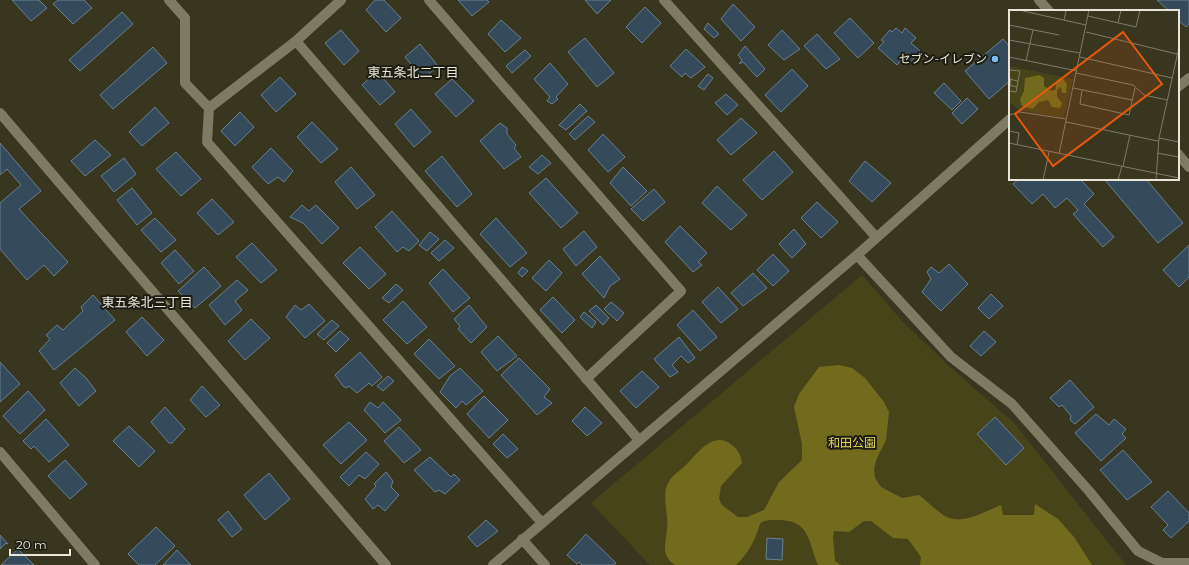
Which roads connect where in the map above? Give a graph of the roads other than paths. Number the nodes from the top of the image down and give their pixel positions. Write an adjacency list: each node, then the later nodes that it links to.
1 (169, 0): 10 (street)
2 (341, 0): 7 (street)
3 (429, 0): 17 (street)
4 (664, 0): 15 (street)
5 (1039, 0): 6 (street)
6 (1047, 10)
7 (296, 41): 10 (street); 17 (street)
8 (1189, 78): 9 (street)
9 (1179, 86)
10 (209, 108): 20 (street)
11 (0, 113): 24 (street)
12 (1009, 120): 15 (street)
13 (1179, 155): 14 (street)
14 (1189, 167)
15 (876, 237): 16 (street)
16 (857, 255): 18 (street); 22 (street)
17 (586, 379): 18 (street)
18 (639, 440): 20 (street)
19 (0, 452): 23 (street)
20 (542, 523): 21 (street)
21 (522, 539): 25 (street); 26 (street)
22 (1189, 563)
23 (94, 565)
24 (386, 565)
25 (493, 565)
26 (545, 565)

